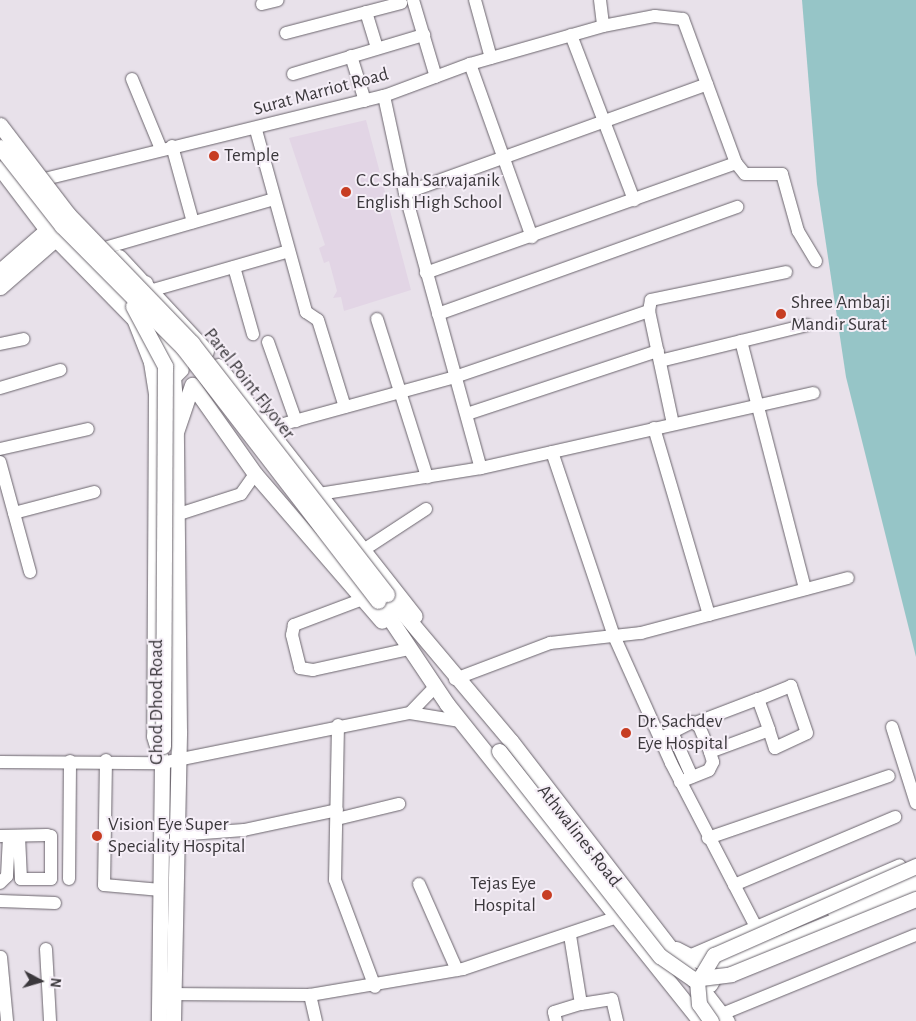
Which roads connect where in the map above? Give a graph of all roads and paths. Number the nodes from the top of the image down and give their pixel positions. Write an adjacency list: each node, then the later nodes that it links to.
1 (278, 0): 6 (street)
2 (414, 0): 10 (street)
3 (475, 0): 14 (street)
4 (600, 0): 8 (street)
5 (401, 3): 7 (street)
6 (262, 4)
7 (366, 12): 9 (street); 12 (street)
8 (603, 26): 11 (street, Surat Marriot Road); 19 (street, Surat Marriot Road)
9 (286, 33)
10 (424, 35): 12 (street); 17 (street)
11 (571, 35): 14 (street, Surat Marriot Road); 23 (street)
12 (377, 48): 13 (street)
13 (351, 56): 16 (street); 21 (street)
14 (491, 58): 15 (street, Surat Marriot Road)
15 (470, 64): 17 (street, Surat Marriot Road); 28 (street)
16 (293, 74)
17 (436, 77): 20 (street, Surat Marriot Road)
18 (132, 79): 27 (street)
19 (707, 84): 23 (street); 29 (street)
20 (384, 96): 21 (street, Surat Marriot Road); 32 (street)
21 (365, 101): 25 (street, Surat Marriot Road)
22 (0, 114): 31 (main road)
23 (604, 121): 28 (street); 34 (street)
24 (0, 124): 95 (main road, Parel Point Flyover, bridge)
25 (256, 130): 27 (street, Surat Marriot Road); 33 (street)
26 (0, 147): 47 (main road, Parel Point Flyover, bridge)
27 (166, 147): 31 (street, Surat Marriot Road); 37 (street)
28 (503, 157): 32 (street); 39 (street)
29 (736, 163): 34 (street); 42 (street)
30 (0, 168): 38 (main road)
31 (45, 179): 36 (main road)
32 (405, 192): 46 (street)
33 (274, 199): 37 (street); 41 (street)
34 (634, 200): 39 (street)
35 (737, 207): 51 (street)
36 (76, 213): 38 (main road); 40 (main road)
37 (193, 222): 40 (street)
38 (52, 235): 44 (main road); 49 (main road); 52 (main road)
39 (532, 237): 46 (street)
40 (108, 247): 48 (main road)
41 (289, 251): 43 (street); 70 (street)
42 (816, 261)
43 (234, 267): 48 (street); 55 (street)
44 (0, 272)
45 (786, 272): 50 (street)
46 (426, 273): 51 (street)
47 (119, 284): 95 (main road, Parel Point Flyover, bridge); 113 (main road, bridge)
48 (149, 286): 52 (main road); 60 (main road)
49 (0, 287)
50 (648, 311): 61 (street); 65 (street)
51 (438, 314): 65 (street)
52 (133, 316): 63 (main road); 113 (main road, Ghod Dhod Road)
53 (377, 319): 68 (street)
54 (807, 324): 57 (street)
55 (254, 334)
56 (23, 339): 59 (street)
57 (741, 341): 61 (street); 71 (street)
58 (268, 342): 73 (street)
59 (0, 344)
60 (206, 351): 62 (main road); 63 (main road)
61 (659, 356): 72 (street); 74 (street)
62 (218, 366): 66 (main road); 76 (main road)
63 (181, 368): 66 (main road); 75 (main road)
64 (60, 370): 67 (street)
65 (455, 377): 68 (street); 72 (street)
66 (192, 386): 75 (main road, Ghod Dhod Road); 83 (main road)
67 (0, 388)
68 (400, 392): 70 (street); 84 (street)
69 (814, 393): 71 (street)
70 (345, 407): 73 (street)
71 (758, 407): 74 (street); 94 (street)
72 (467, 414): 82 (street)
73 (296, 421): 76 (street)
74 (673, 424): 77 (street)
75 (177, 426): 89 (main road, Ghod Dhod Road)
76 (269, 428): 86 (main road)
77 (654, 428): 80 (street); 96 (street)
78 (88, 429): 79 (street)
79 (0, 449)
80 (552, 452): 82 (street); 97 (street)
81 (0, 462): 88 (street)
82 (481, 468): 84 (street)
83 (255, 474): 89 (street); 90 (main road)
84 (427, 477): 86 (street)
85 (94, 492): 88 (street)
86 (319, 494): 90 (street); 91 (main road)
87 (426, 509): 91 (street)
88 (14, 513): 92 (street)
89 (176, 515): 115 (main road, Ghod Dhod Road)
90 (293, 515): 95 (main road)
91 (365, 549): 99 (main road)
92 (30, 572)
93 (848, 578): 94 (street)
94 (806, 589): 96 (street)
95 (376, 598): 98 (main road); 98 (street); 99 (main road, Parel Point Flyover); 101 (main road, Parel Point Flyover)
96 (709, 615): 97 (street)
97 (614, 636): 100 (street); 111 (street)
98 (406, 650): 101 (main road)
99 (432, 651): 100 (main road, Parel Point Flyover)
100 (455, 679): 139 (main road, Athwalines Road)
101 (432, 681): 103 (main road, Athwalines Road); 104 (street)
102 (758, 699): 106 (street); 109 (street); 109 (street)
103 (444, 701): 105 (main road, Athwalines Road); 136 (main road, bridge)
104 (410, 714): 105 (street); 107 (street)
105 (460, 721): 140 (main road, Athwalines Road)
106 (695, 723): 110 (street); 112 (street)
107 (338, 726): 115 (street); 122 (street)
108 (892, 727): 120 (street)
109 (769, 730): 112 (street)
110 (672, 732): 111 (street); 119 (street)
111 (659, 739): 119 (street)
112 (710, 752): 119 (street)
113 (162, 756): 114 (street); 115 (street); 135 (main road)
114 (106, 760): 116 (street); 135 (street)
115 (178, 760): 124 (main road, Ghod Dhod Road)
116 (70, 761): 117 (street); 130 (street)
117 (0, 762)
118 (889, 776): 126 (street)
119 (686, 779): 126 (street)
120 (916, 803)
121 (399, 804): 122 (street)
122 (337, 815): 124 (street); 148 (street)
123 (895, 817): 133 (street)
124 (176, 835): 149 (main road, Ghod Dhod Road)
125 (9, 836): 131 (street)
126 (708, 838): 133 (street)
127 (916, 859): 141 (street)
128 (916, 866): 153 (main road, bridge)
129 (916, 876): 146 (main road)
130 (69, 878)
131 (0, 883)
132 (419, 884): 147 (street)
133 (734, 885): 141 (street)
134 (916, 888): 151 (main road)
135 (162, 890): 149 (main road)
136 (916, 899)
137 (0, 901): 138 (street)
138 (55, 903)
139 (638, 904): 140 (street); 146 (main road, Athwalines Road)
140 (620, 919): 142 (street); 161 (main road, Athwalines Road)
141 (755, 925): 146 (street)
142 (570, 935): 147 (street); 152 (street)
143 (916, 935): 153 (street)
144 (46, 949): 155 (street)
145 (1, 957): 154 (street)
146 (684, 958): 151 (main road)
147 (458, 970): 148 (street)
148 (375, 987): 150 (street)
149 (166, 994): 150 (street); 156 (main road); 157 (main road, Ghod Dhod Road)
150 (310, 995): 158 (street)
151 (712, 1000): 153 (main road)
152 (581, 1004): 159 (street); 160 (street)
153 (720, 1019)
154 (7, 1021)
155 (50, 1021)
156 (159, 1021)
157 (173, 1021)
158 (316, 1021)
159 (556, 1021)
160 (618, 1021)
161 (700, 1021)

